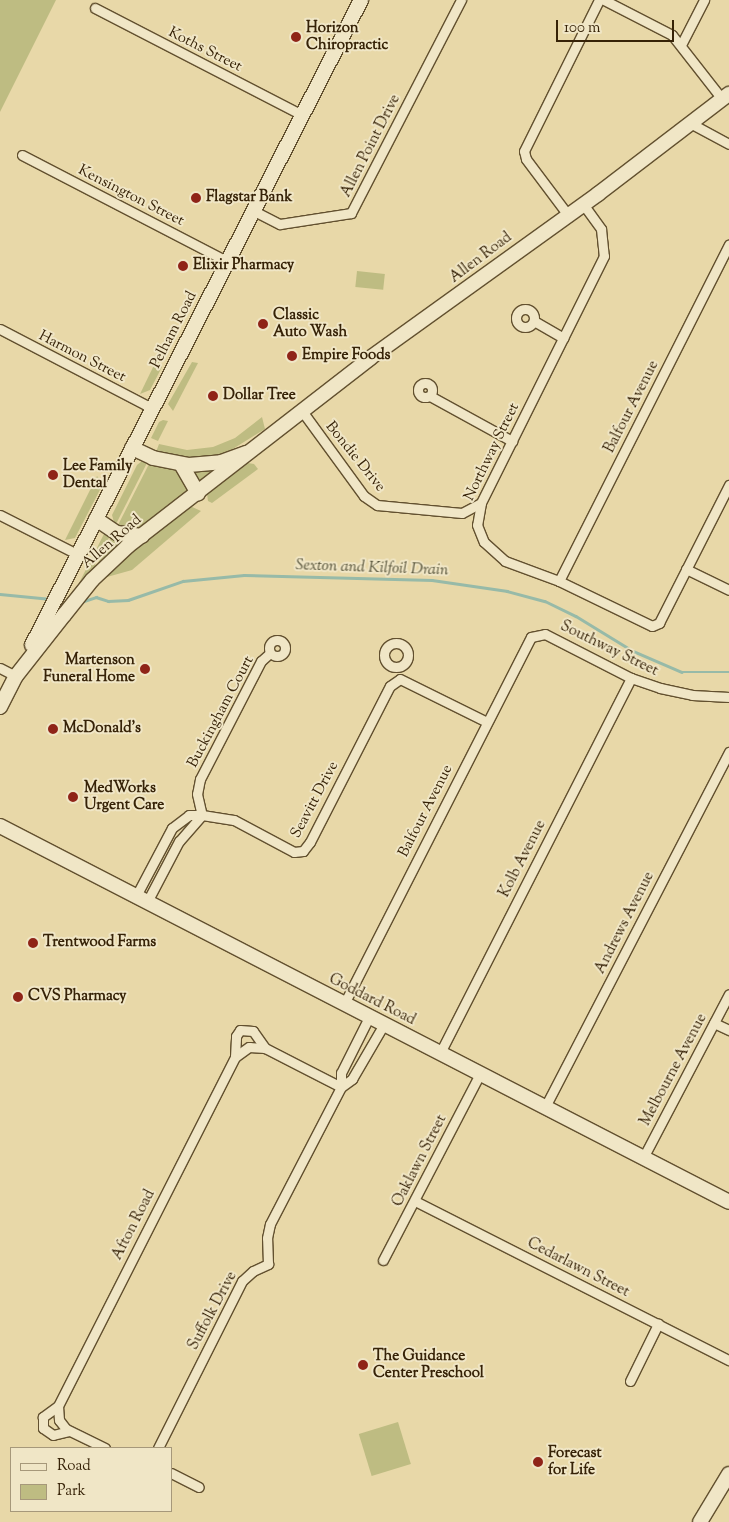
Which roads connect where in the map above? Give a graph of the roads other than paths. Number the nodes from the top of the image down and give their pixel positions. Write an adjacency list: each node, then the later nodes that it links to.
1 (362, 0): 9 (main road, Pelham Road)
2 (461, 0): 14 (street, Allen Point Drive)
3 (599, 0): 15 (street)
4 (604, 0): 7 (street)
5 (704, 0): 7 (street)
6 (95, 8): 9 (street, Koths Street)
7 (681, 44): 8 (street)
8 (726, 97): 10 (main road, Allen Road)
9 (302, 115): 14 (main road, Pelham Road)
10 (690, 124): 11 (street); 13 (main road, Allen Road)
11 (729, 144)
12 (22, 155): 17 (street, Kensington Street)
13 (583, 204): 15 (main road, Allen Road); 20 (street, Northway Street)
14 (254, 211): 17 (main road, Pelham Road)
15 (568, 215): 23 (main road, Allen Road)
16 (729, 246): 36 (street, Balfour Avenue)
17 (228, 262): 22 (main road, Pelham Road)
18 (534, 321): 20 (street)
19 (0, 330): 22 (street, Harmon Street)
20 (564, 338): 24 (street, Northway Street)
21 (430, 396): 24 (street)
22 (152, 408): 25 (main road, Pelham Road)
23 (302, 411): 26 (main road, Allen Road); 30 (street, Bondie Drive)
24 (512, 441): 30 (street, Northway Street)
25 (132, 448): 27 (main road, Allen Road); 32 (main road, Pelham Road)
26 (254, 450): 27 (main road, Allen Road); 29 (main road, Allen Road)
27 (181, 464): 29 (main road)
28 (729, 484): 35 (street)
29 (198, 494): 33 (main road, Allen Road)
30 (481, 503): 36 (street, Northway Street)
31 (0, 515): 34 (street)
32 (96, 519): 33 (main road); 34 (main road, Pelham Road)
33 (142, 536): 42 (main road, Allen Road)
34 (79, 555): 42 (main road, Pelham Road)
35 (686, 569): 36 (street, Northway Street); 37 (street)
36 (559, 581)
37 (729, 590)
38 (536, 634): 43 (street, Southway Street); 47 (street, Balfour Avenue)
39 (270, 652): 49 (street, Buckingham Court)
40 (398, 666): 44 (street)
41 (0, 668): 42 (street)
42 (16, 676): 46 (main road, Allen Road)
43 (631, 678): 45 (street, Southway Street); 59 (street, Kolb Avenue)
44 (400, 679): 47 (street); 49 (street, Seavitt Drive)
45 (729, 697)
46 (0, 707)
47 (487, 722): 53 (street, Balfour Avenue)
48 (729, 752): 63 (street, Andrews Avenue)
49 (202, 815): 51 (street); 51 (street)
50 (0, 826): 51 (main road, Goddard Road)
51 (141, 899): 53 (main road, Goddard Road)
52 (729, 994): 55 (street, Melbourne Avenue)
53 (344, 1004): 54 (main road, Goddard Road)
54 (369, 1017): 56 (main road, Goddard Road); 62 (street, Suffolk Drive)
55 (714, 1023): 57 (street); 64 (street, Melbourne Avenue)
56 (384, 1024): 59 (main road, Goddard Road); 62 (street, Suffolk Drive)
57 (729, 1030)
58 (265, 1048): 60 (street, Afton Road); 60 (street, Afton Road); 62 (street)
59 (440, 1053): 61 (main road, Goddard Road)
60 (235, 1057): 71 (street, Afton Road)
61 (480, 1074): 63 (main road, Goddard Road); 65 (street, Oaklawn Street)
62 (341, 1087): 74 (street, Suffolk Drive)
63 (545, 1107): 64 (main road, Goddard Road)
64 (643, 1158): 66 (main road, Goddard Road)
65 (415, 1201): 67 (street, Oaklawn Street); 68 (street, Cedarlawn Street)
66 (729, 1202)
67 (383, 1260)
68 (658, 1324): 69 (street, Cedarlawn Street); 70 (street)
69 (729, 1360)
70 (630, 1381)
71 (58, 1406): 72 (street); 72 (street, Afton Road)
72 (69, 1431): 73 (street)
73 (103, 1447)
74 (159, 1447)
75 (172, 1474): 77 (street)
76 (729, 1474): 78 (main road)
77 (198, 1487)
78 (700, 1522)

